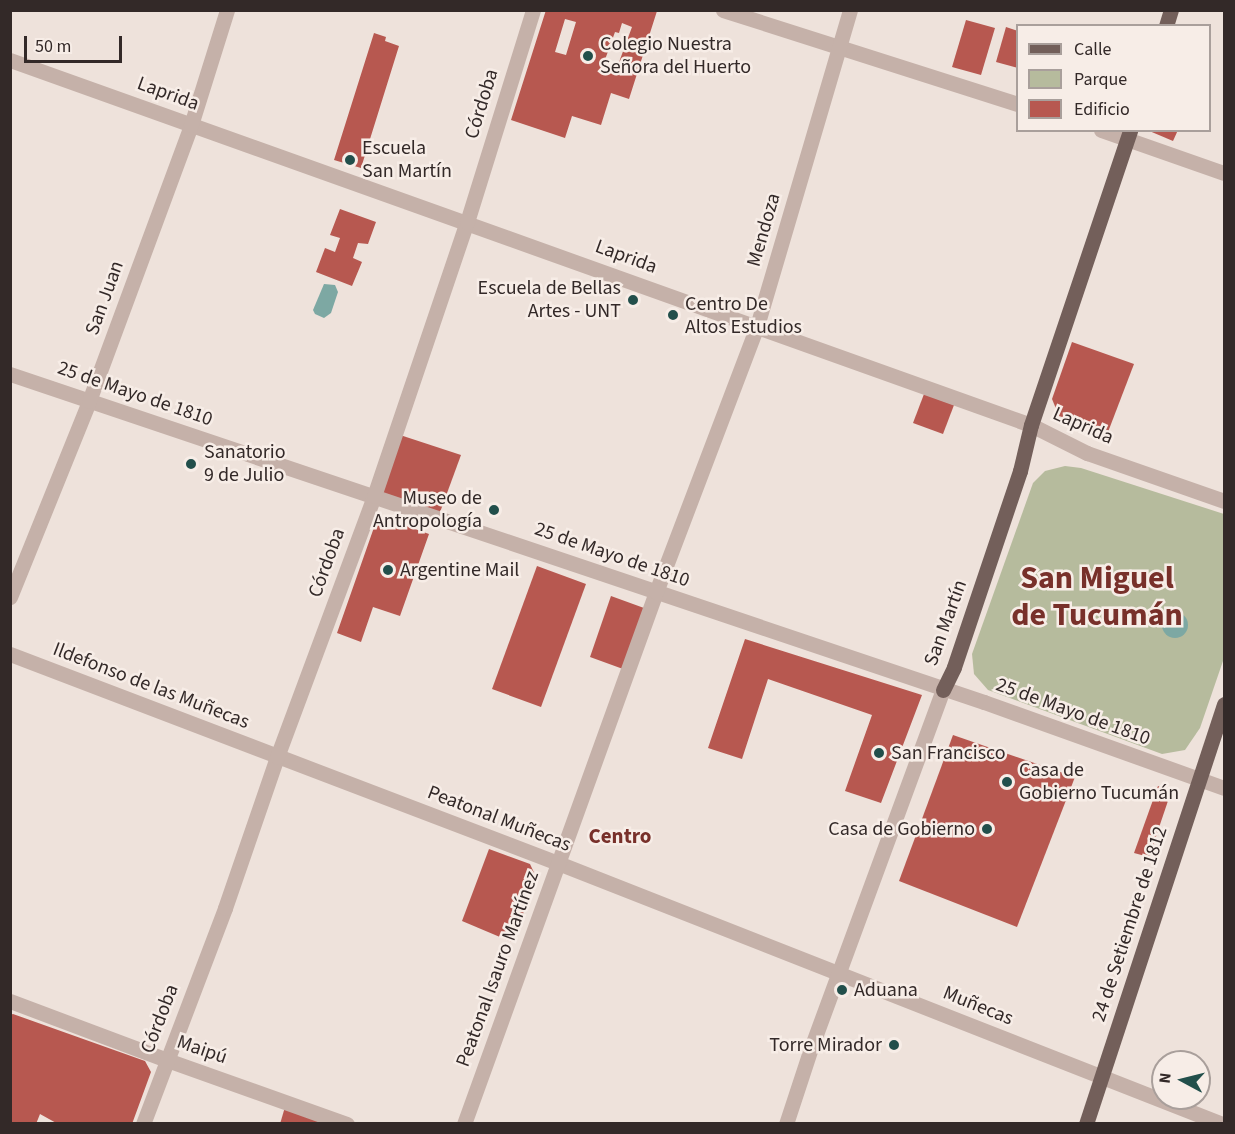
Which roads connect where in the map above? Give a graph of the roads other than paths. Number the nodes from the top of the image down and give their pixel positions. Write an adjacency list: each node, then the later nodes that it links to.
1 (227, 10): 8 (street, San Juan)
2 (533, 10): 12 (street, Córdoba)
3 (723, 10): 5 (street)
4 (850, 10): 5 (street, Mendoza)
5 (839, 47): 7 (street); 13 (street, Mendoza)
6 (10, 60): 8 (street, Laprida)
7 (1016, 104)
8 (191, 125): 12 (street, Laprida); 15 (street, San Juan)
9 (1112, 132): 10 (street)
10 (1129, 135): 11 (street); 16 (main road, San Martín)
11 (1224, 173)
12 (467, 222): 13 (street, Laprida); 17 (street, Córdoba)
13 (758, 326): 16 (street, Laprida); 19 (street, Mendoza)
14 (10, 374): 15 (street, 25 de Mayo de 1810)
15 (89, 401): 17 (street, 25 de Mayo de 1810); 20 (street, San Juan)
16 (1031, 425): 18 (street, Laprida); 22 (main road, San Martín)
17 (374, 496): 19 (street, 25 de Mayo de 1810); 24 (street, Córdoba)
18 (1224, 501)
19 (656, 592): 22 (street, 25 de Mayo de 1810); 27 (street, Peatonal Isauro Martínez)
20 (10, 597)
21 (10, 654): 24 (street, Ildefonso de las Muñecas)
22 (943, 690): 25 (street, 25 de Mayo de 1810); 28 (street, San Martín)
23 (1224, 704): 25 (main road, 24 de Setiembre de 1812)
24 (277, 757): 27 (street, Peatonal Muñecas); 30 (street, Córdoba)
25 (1200, 779): 26 (street, 25 de Mayo de 1810); 31 (main road, 24 de Setiembre de 1812)
26 (1224, 788)
27 (558, 863): 28 (street, Peatonal Muñecas); 34 (street, Peatonal Isauro Martínez)
28 (840, 974): 31 (street, Muñecas); 35 (street, San Martín)
29 (10, 1001): 30 (street, Maipú)
30 (167, 1060): 32 (street, Córdoba); 33 (street, Maipú)
31 (1101, 1077): 36 (main road, 24 de Setiembre de 1812); 37 (street, Muñecas)
32 (143, 1124)
33 (347, 1124)
34 (464, 1124)
35 (786, 1124)
36 (1086, 1124)
37 (1222, 1124)

